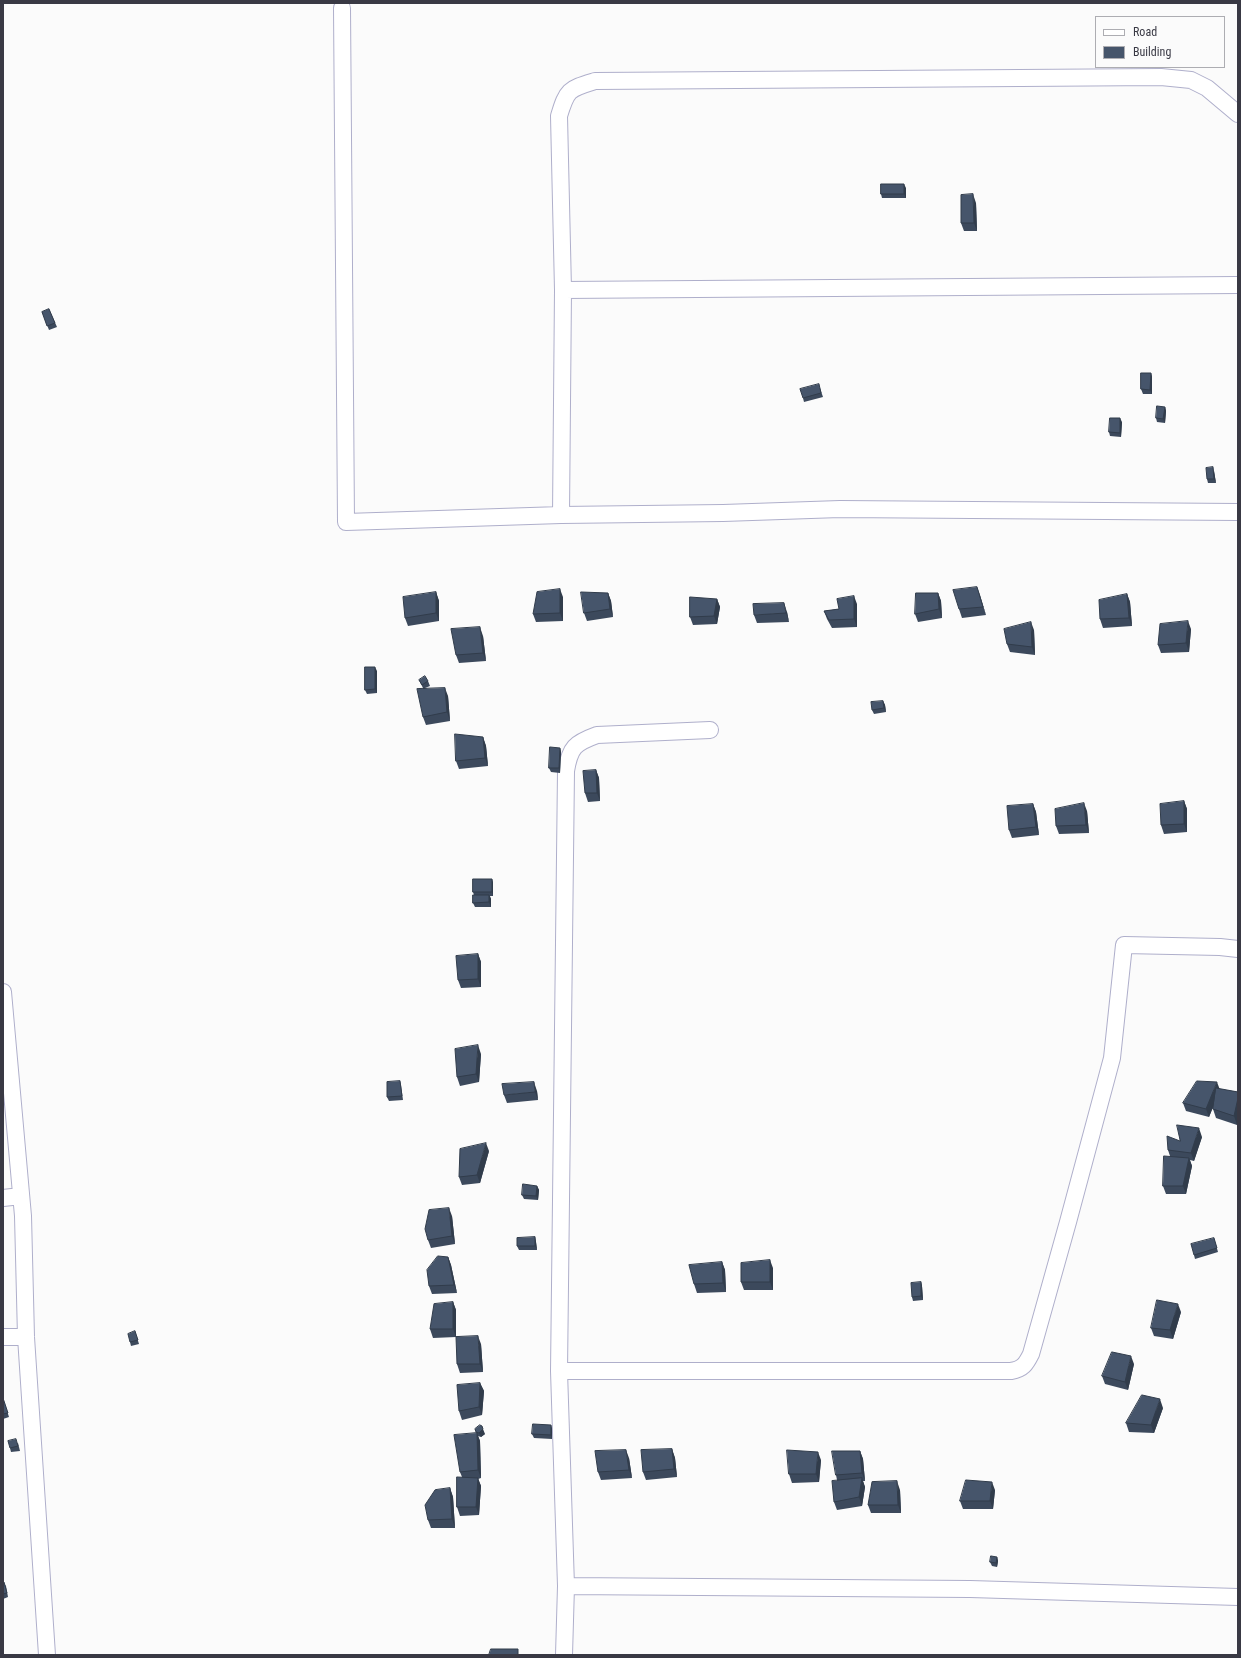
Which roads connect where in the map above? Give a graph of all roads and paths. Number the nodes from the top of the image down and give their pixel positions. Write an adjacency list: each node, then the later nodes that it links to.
1 (342, 8): 6 (street)
2 (1238, 114): 4 (street)
3 (1238, 285): 4 (street)
4 (563, 290): 6 (street)
5 (1238, 512): 6 (street)
6 (560, 514)
7 (710, 730): 15 (street)
8 (1238, 949): 15 (street)
9 (3, 992): 10 (street)
10 (5, 1055): 11 (street)
11 (21, 1196): 12 (street); 13 (street)
12 (3, 1198)
13 (26, 1336): 14 (street); 18 (street)
14 (3, 1337)
15 (559, 1371): 16 (street)
16 (566, 1586): 17 (street); 19 (street)
17 (1238, 1597)
18 (47, 1655)
19 (564, 1655)

